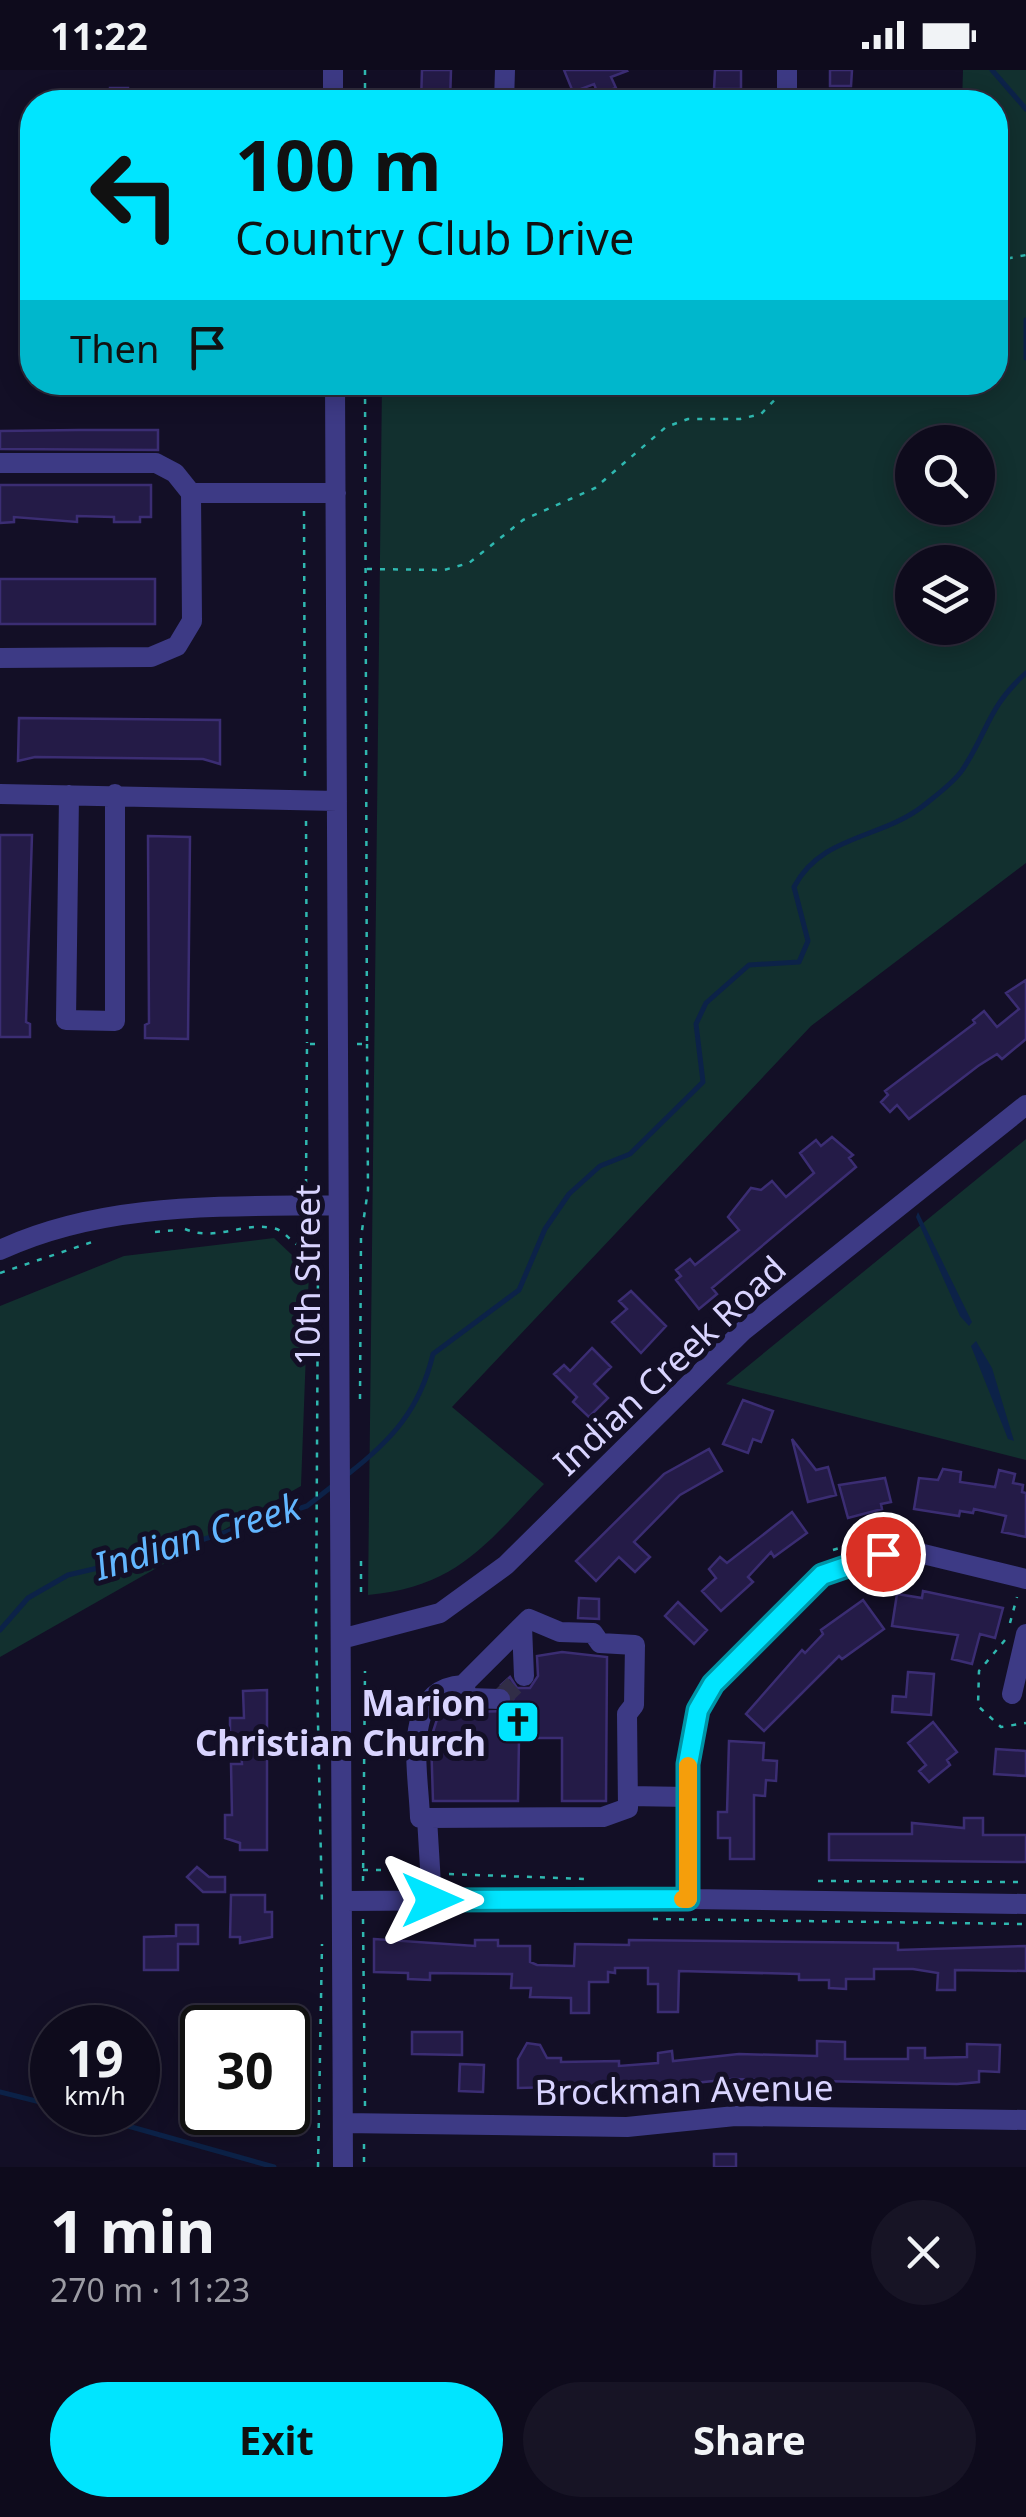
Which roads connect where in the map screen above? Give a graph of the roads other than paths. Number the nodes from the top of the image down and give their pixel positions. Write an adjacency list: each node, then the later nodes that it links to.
1 (336, 395): 4 (street, 10th Street)
2 (0, 462): 3 (street)
3 (190, 493): 4 (street); 5 (street)
4 (336, 493): 9 (street, 10th Street)
5 (0, 658)
6 (0, 794): 7 (street)
7 (69, 794): 8 (street); 8 (street)
8 (116, 794): 9 (street)
9 (337, 802): 11 (street, 10th Street)
10 (1026, 1105): 16 (street, Indian Creek Road)
11 (338, 1205): 12 (street); 16 (street, 10th Street)
12 (0, 1250)
13 (1026, 1578): 22 (street)
14 (522, 1626): 17 (street); 18 (street); 21 (street)
15 (1014, 1632): 19 (street)
16 (341, 1639): 26 (street, 10th Street)
17 (524, 1676)
18 (462, 1685): 20 (street); 23 (street)
19 (1012, 1694)
20 (500, 1699)
21 (628, 1796): 22 (street); 23 (street)
22 (688, 1797): 24 (street)
23 (427, 1818): 25 (street)
24 (688, 1899): 25 (street); 27 (street)
25 (432, 1900): 26 (street)
26 (343, 1901): 29 (street, 10th Street)
27 (1026, 1904)
28 (1026, 2120): 29 (street, Brockman Avenue)
29 (343, 2123): 30 (street, 10th Street)
30 (344, 2167)

